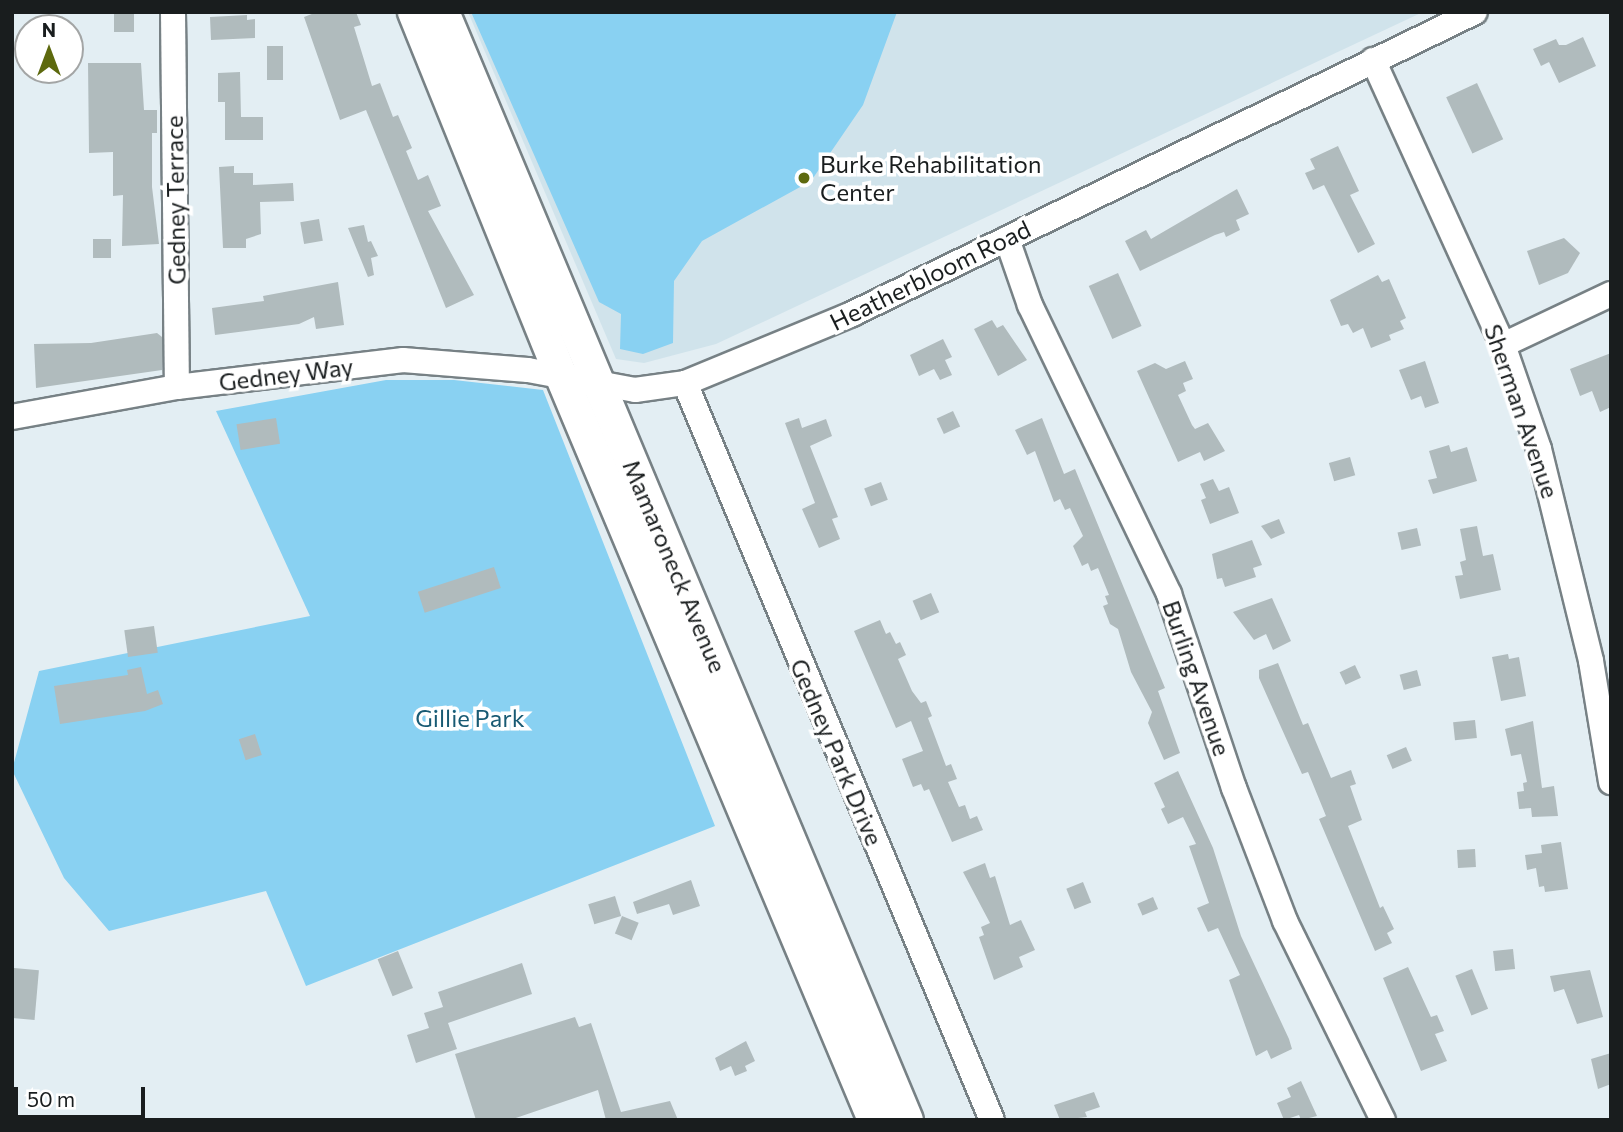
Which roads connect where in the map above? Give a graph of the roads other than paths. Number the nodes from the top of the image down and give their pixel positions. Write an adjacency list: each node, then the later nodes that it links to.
1 (173, 12): 12 (street, Gedney Terrace)
2 (414, 12): 9 (main road, Mamaroneck Avenue)
3 (443, 12): 10 (main road, Mamaroneck Avenue)
4 (1475, 12): 5 (street, Heatherbloom Road)
5 (1373, 60): 6 (street, Heatherbloom Road); 8 (street, Sherman Avenue)
6 (1007, 239): 11 (street, Heatherbloom Road); 18 (street, Burling Avenue)
7 (1611, 294): 8 (street)
8 (1503, 345): 14 (street, Sherman Avenue)
9 (561, 375): 10 (street, Heatherbloom Road); 12 (street, Gedney Way); 15 (main road, Mamaroneck Avenue)
10 (598, 383): 11 (street, Heatherbloom Road); 16 (main road, Mamaroneck Avenue)
11 (685, 383): 17 (street, Gedney Park Drive)
12 (177, 387): 13 (street, Gedney Way)
13 (12, 417)
14 (1611, 782)
15 (874, 1120)
16 (907, 1120)
17 (992, 1120)
18 (1383, 1120)

